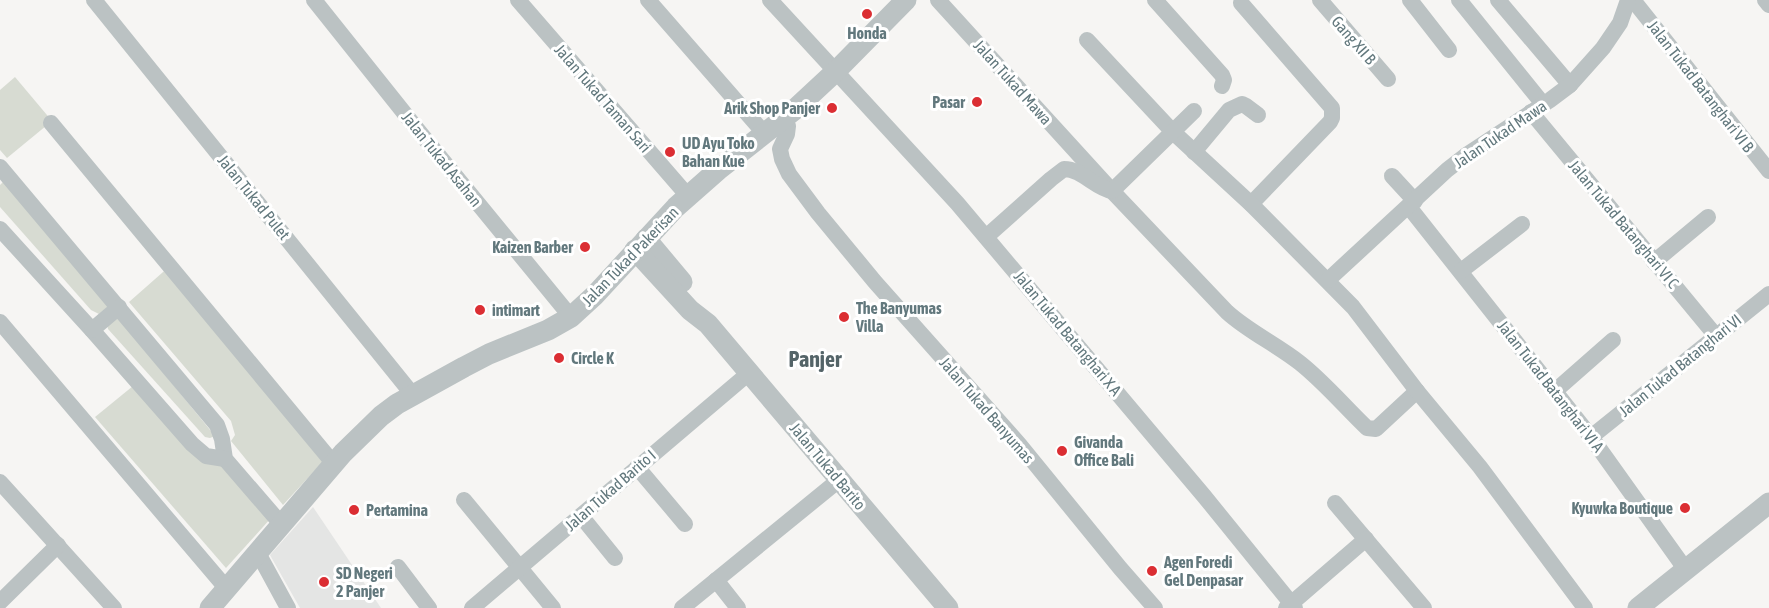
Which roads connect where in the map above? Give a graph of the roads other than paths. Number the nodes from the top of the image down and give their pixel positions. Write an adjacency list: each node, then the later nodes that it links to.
1 (94, 0): 57 (street, Jalan Tukad Pulet)
2 (314, 0): 49 (street, Jalan Tukad Asahan)
3 (518, 0): 36 (street, Jalan Tukad Taman Sari)
4 (648, 0): 30 (street)
5 (770, 0): 20 (street, Jalan Tukad Batanghari X A)
6 (906, 0): 20 (street, Jalan Tukad Pakerisan)
7 (938, 0): 35 (street, Jalan Tukad Mawa)
8 (1155, 0): 23 (street)
9 (1320, 0): 21 (street, Gang XII B)
10 (1410, 0): 19 (street)
11 (1459, 0): 24 (street, Jalan Tukad Batanghari VI C)
12 (1498, 0): 22 (street)
13 (1628, 0): 22 (street, Jalan Tukad Mawa)
14 (1633, 0): 32 (street, Jalan Tukad Batanghari VI B)
15 (1765, 0): 17 (street)
16 (1241, 3): 37 (street)
17 (1769, 5)
18 (1087, 40): 29 (street)
19 (1449, 50)
20 (835, 72): 27 (street, Jalan Tukad Pakerisan); 42 (street, Jalan Tukad Batanghari X A)
21 (1388, 79)
22 (1569, 85): 24 (street, Jalan Tukad Mawa)
23 (1222, 86)
24 (1537, 108): 38 (street, Jalan Tukad Mawa); 44 (street, Jalan Tukad Batanghari VI C)
25 (1194, 111): 29 (street)
26 (1258, 115): 31 (street)
27 (784, 119): 30 (street, Jalan Tukad Pakerisan); 90 (street, Jalan Tukad Banyumas)
28 (51, 123): 60 (street)
29 (1173, 132): 31 (street); 35 (street)
30 (765, 134): 36 (street, Jalan Tukad Pakerisan)
31 (1194, 152): 37 (street)
32 (1769, 171)
33 (3, 174): 48 (street)
34 (1392, 176): 38 (street, Jalan Tukad Batanghari VI A)
35 (1112, 191): 42 (street); 55 (street, Jalan Tukad Mawa)
36 (688, 196): 43 (street, Jalan Tukad Pakerisan)
37 (1251, 204): 46 (street)
38 (1412, 204): 45 (street, Jalan Tukad Batanghari VI A); 46 (street, Jalan Tukad Mawa)
39 (1708, 217): 44 (street)
40 (1522, 224): 45 (street)
41 (0, 229): 51 (street)
42 (986, 237): 80 (street, Jalan Tukad Batanghari X A)
43 (640, 245): 49 (street, Jalan Tukad Pakerisan); 54 (street, Jalan Tukad Barito)
44 (1654, 262): 52 (street, Jalan Tukad Batanghari VI C)
45 (1461, 271): 56 (street, Jalan Tukad Batanghari VI A)
46 (1328, 280): 55 (street)
47 (1769, 294): 52 (street, Jalan Tukad Batanghari VI)
48 (119, 307): 51 (street); 59 (street)
49 (571, 317): 57 (street, Jalan Tukad Pakerisan)
50 (0, 322): 78 (street)
51 (92, 330): 59 (street)
52 (1716, 336): 58 (street, Jalan Tukad Batanghari VI)
53 (1613, 340): 56 (street)
54 (749, 373): 61 (street, Jalan Tukad Barito I); 62 (street, Jalan Tukad Barito)
55 (1416, 391): 92 (street)
56 (1555, 391): 58 (street, Jalan Tukad Batanghari VI A)
57 (413, 395): 60 (street, Jalan Tukad Pakerisan)
58 (1591, 437): 76 (street, Jalan Tukad Batanghari VI A)
59 (225, 459): 69 (street)
60 (334, 464): 69 (street, Jalan Tukad Pakerisan)
61 (637, 467): 67 (street, Jalan Tukad Barito I); 68 (street)
62 (839, 480): 77 (street); 89 (street, Jalan Tukad Barito)
63 (0, 482): 71 (street)
64 (464, 500): 75 (street)
65 (1769, 502): 76 (street)
66 (1335, 503): 70 (street)
67 (581, 516): 72 (street); 75 (street, Jalan Tukad Barito I)
68 (685, 524)
69 (282, 525): 73 (street, Jalan Tukad Pakerisan)
70 (1366, 539): 80 (street); 91 (street)
71 (58, 545): 79 (street); 81 (street)
72 (615, 558)
73 (262, 559): 78 (street, Jalan Tukad Pakerisan); 83 (street)
74 (398, 567): 84 (street)
75 (519, 568): 85 (street, Jalan Tukad Barito I); 86 (street)
76 (1686, 570): 93 (street)
77 (716, 580): 87 (street); 88 (street)
78 (227, 589): 82 (street, Jalan Tukad Pakerisan)
79 (0, 602)
80 (1290, 606)
81 (114, 608)
82 (210, 608)
83 (288, 608)
84 (429, 608)
85 (472, 608)
86 (553, 608)
87 (682, 608)
88 (738, 608)
89 (948, 608)
90 (1155, 608)
91 (1424, 608)
92 (1585, 608)
93 (1638, 608)

